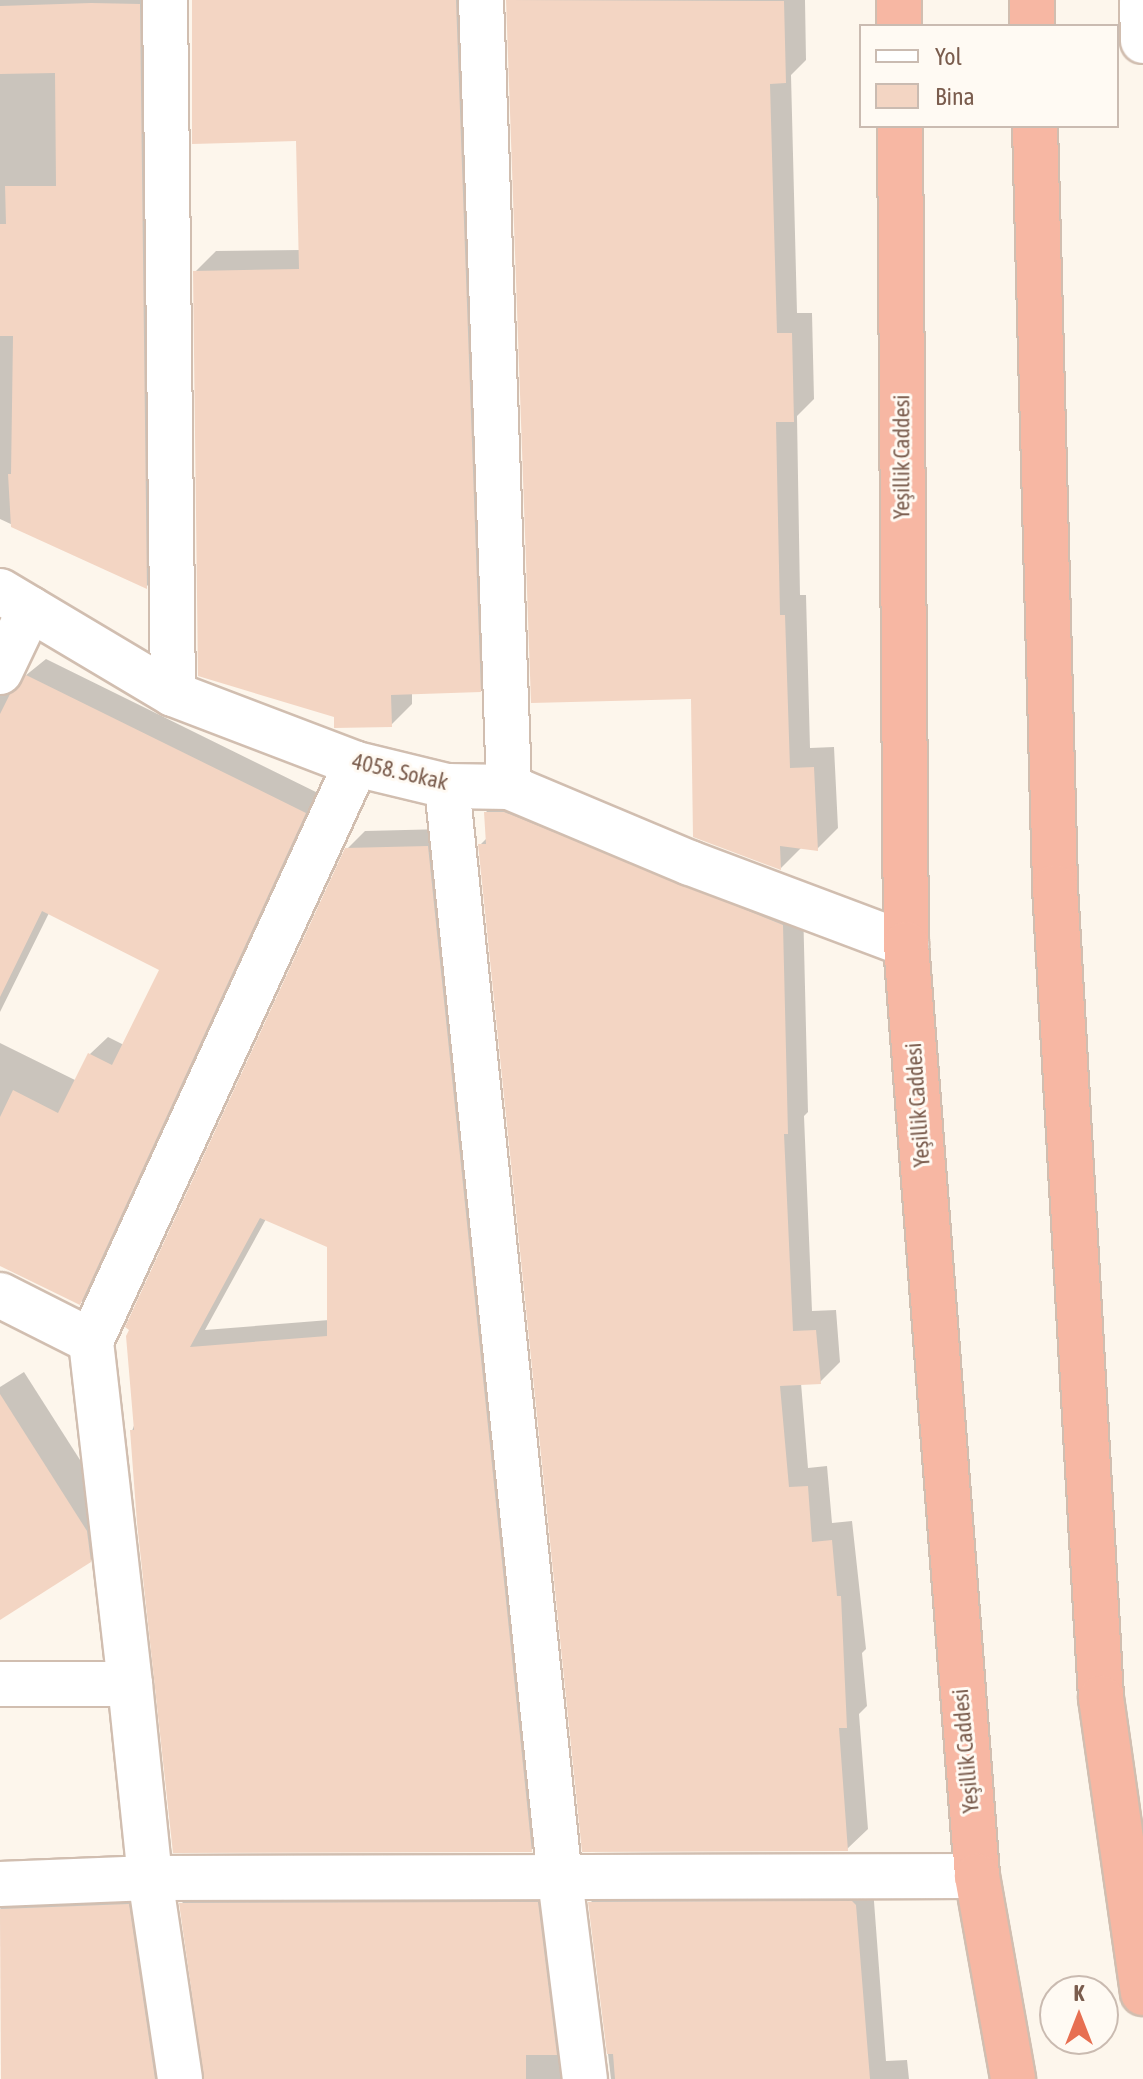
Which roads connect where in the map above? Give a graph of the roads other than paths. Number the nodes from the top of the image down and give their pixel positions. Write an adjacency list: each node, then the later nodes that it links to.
1 (165, 0): 14 (street)
2 (481, 0): 17 (street)
3 (892, 0): 4 (street)
4 (899, 0): 7 (highway)
5 (1032, 0): 8 (highway)
6 (1142, 0): 9 (street)
7 (899, 24)
8 (1032, 24)
9 (1143, 41)
10 (900, 128): 18 (highway, Yeşillik Caddesi)
11 (1035, 128): 27 (highway)
12 (15, 600): 13 (street); 14 (street, 4058. Sokak)
13 (0, 672)
14 (173, 694): 15 (street, 4058. Sokak)
15 (356, 764): 16 (street, 4058. Sokak); 20 (street)
16 (447, 786): 17 (street, 4058. Sokak); 25 (street)
17 (509, 787): 18 (street, 4058. Sokak)
18 (906, 944): 23 (highway, Yeşillik Caddesi)
19 (0, 1295): 20 (street)
20 (91, 1341): 22 (street)
21 (0, 1684): 22 (street)
22 (130, 1684): 24 (street)
23 (977, 1876): 25 (street); 30 (highway, Yeşillik Caddesi)
24 (150, 1878): 25 (street); 26 (street); 28 (street)
25 (560, 1879): 29 (street)
26 (0, 1884)
27 (1143, 1993)
28 (180, 2079)
29 (585, 2079)
30 (1013, 2079)

